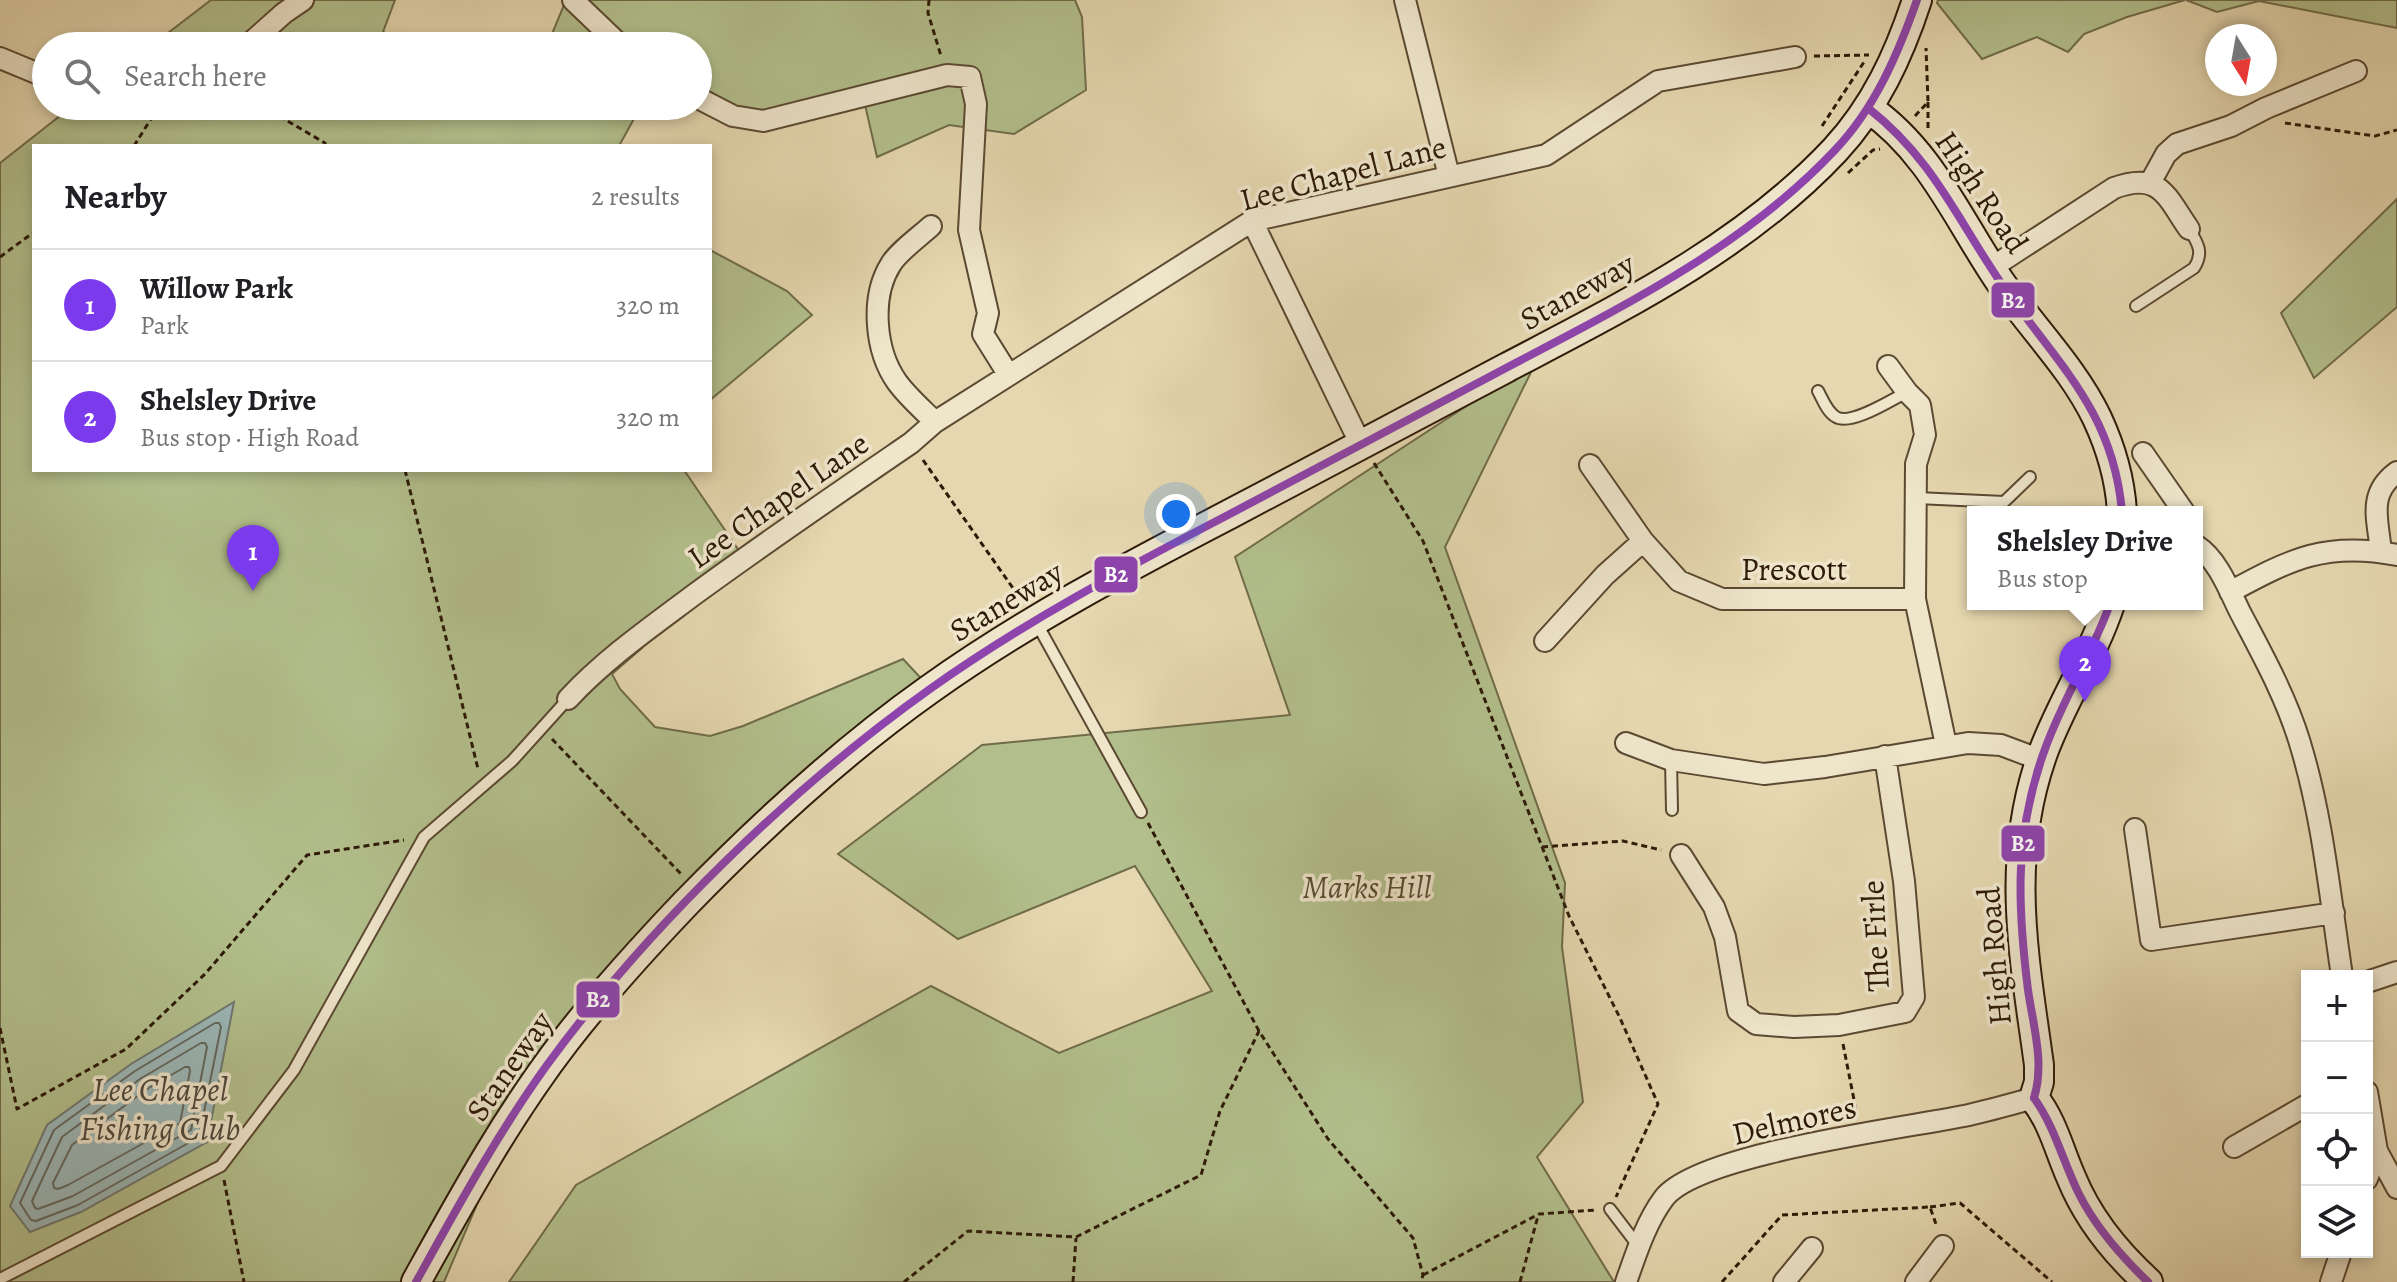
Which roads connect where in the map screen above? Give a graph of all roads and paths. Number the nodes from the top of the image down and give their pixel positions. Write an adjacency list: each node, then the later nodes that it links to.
1 (303, 0): 6 (street)
2 (573, 0): 7 (street)
3 (929, 0): 13 (path)
4 (1405, 0): 25 (street)
5 (1917, 0): 15 (main road)
6 (263, 32)
7 (606, 32)
8 (1926, 43): 17 (path)
9 (1795, 57): 21 (path); 25 (street, Lee Chapel Lane)
10 (0, 58): 11 (street)
11 (32, 71)
12 (2356, 71): 16 (street)
13 (947, 75): 14 (street); 36 (street)
14 (712, 105)
15 (1868, 108): 33 (main road, High Road); 41 (main road, Staneway)
16 (2266, 108): 20 (path); 27 (street)
17 (1912, 119)
18 (150, 120): 22 (path)
19 (286, 120): 23 (path)
20 (2397, 130)
21 (1815, 136)
22 (135, 144)
23 (325, 144)
24 (1887, 149): 26 (path)
25 (1449, 176): 28 (street, Lee Chapel Lane)
26 (1842, 179)
27 (2150, 183): 30 (street); 33 (street)
28 (1252, 221): 36 (street, Lee Chapel Lane); 41 (street)
29 (931, 226): 39 (street)
30 (2189, 229): 34 (lane)
31 (32, 233): 32 (path)
32 (0, 257)
33 (1991, 268): 49 (main road, High Road)
34 (2136, 306)
35 (1888, 366): 38 (street)
36 (1008, 374): 39 (street, Lee Chapel Lane)
37 (1818, 391): 38 (lane)
38 (1907, 392): 48 (street)
39 (935, 422): 40 (street, Lee Chapel Lane)
40 (911, 443): 57 (path); 59 (street, Lee Chapel Lane)
41 (1361, 445): 57 (main road, Staneway)
42 (2143, 453): 50 (street)
43 (1590, 465): 51 (street, Prescott)
44 (405, 472): 66 (path)
45 (2397, 472): 53 (street)
46 (2030, 477): 48 (lane)
47 (1387, 481): 71 (path)
48 (1917, 498): 55 (street)
49 (2121, 506)
50 (2180, 506)
51 (1643, 541): 55 (street, Prescott); 58 (street)
52 (2203, 551): 54 (street)
53 (2389, 553): 54 (street)
54 (2230, 592): 74 (street)
55 (1915, 599): 62 (street)
56 (2107, 610): 65 (main road, High Road)
57 (1035, 620): 68 (lane); 73 (main road, Staneway)
58 (1545, 641)
59 (568, 699): 60 (lane, Lee Chapel Lane)
60 (541, 727): 66 (lane, Lee Chapel Lane); 73 (path)
61 (1626, 743): 64 (street)
62 (1946, 745): 63 (street); 65 (street)
63 (1885, 756): 64 (street); 78 (street, The Firle)
64 (1671, 760): 67 (lane)
65 (2041, 760): 81 (main road, High Road)
66 (482, 786): 70 (lane, Lee Chapel Lane)
67 (1672, 810)
68 (1141, 812): 80 (path)
69 (2135, 829): 74 (street)
70 (424, 837): 79 (path); 88 (lane, Lee Chapel Lane)
71 (1542, 847): 72 (path); 91 (path)
72 (1681, 855): 78 (street, The Firle)
73 (698, 891): 101 (main road, Staneway)
74 (2334, 913): 75 (street)
75 (2341, 970)
76 (2397, 972): 77 (street)
77 (2373, 980)
78 (1839, 1025): 84 (path)
79 (0, 1028)
80 (1259, 1031): 93 (path); 98 (path)
81 (2034, 1098): 84 (street, Delmores); 111 (main road)
82 (2301, 1108): 85 (street)
83 (2371, 1114): 86 (street)
84 (1861, 1135): 95 (street, Delmores)
85 (2234, 1147)
86 (2377, 1151): 87 (street); 89 (street)
87 (2373, 1162)
88 (221, 1166): 99 (lane, Lee Chapel Lane); 100 (path)
89 (2397, 1188)
90 (1930, 1207): 94 (path); 107 (path); 110 (path)
91 (1610, 1209): 92 (path); 95 (lane)
92 (1539, 1214): 98 (path); 105 (path)
93 (1076, 1237): 102 (path); 103 (path)
94 (1943, 1246): 109 (street)
95 (1639, 1247): 106 (street, Delmores)
96 (1812, 1248): 108 (street)
97 (2339, 1258): 112 (street)
98 (1423, 1275): 104 (path)
99 (0, 1279)
100 (244, 1282)
101 (416, 1282)
102 (904, 1282)
103 (1073, 1282)
104 (1421, 1282)
105 (1520, 1282)
106 (1626, 1282)
107 (1722, 1282)
108 (1784, 1282)
109 (1916, 1282)
110 (2052, 1282)
111 (2148, 1282)
112 (2331, 1282)

